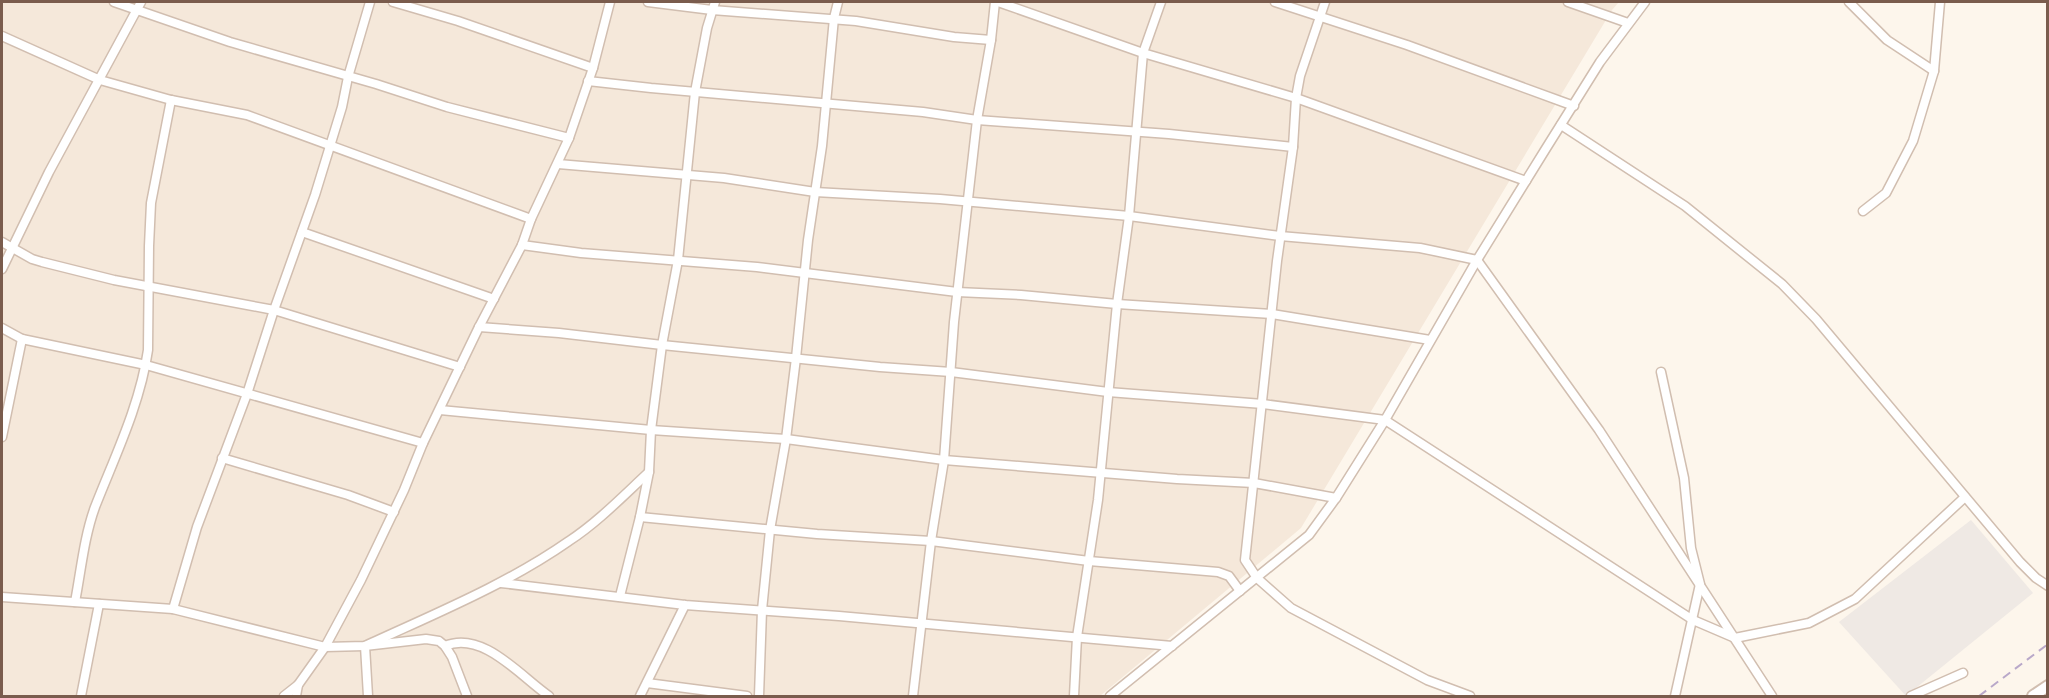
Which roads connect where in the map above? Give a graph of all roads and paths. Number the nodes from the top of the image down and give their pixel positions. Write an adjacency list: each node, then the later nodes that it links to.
1 (114, 2): 15 (street)
2 (370, 2): 25 (street)
3 (393, 2): 23 (street)
4 (610, 2): 23 (street)
5 (648, 2): 16 (street)
6 (838, 2): 18 (street)
7 (996, 2): 21 (street); 22 (street)
8 (1161, 2): 22 (street)
9 (1275, 2): 17 (street)
10 (1325, 2): 17 (street)
11 (1568, 2): 19 (street)
12 (1645, 2): 19 (street)
13 (1848, 2): 24 (street)
14 (1940, 2): 24 (street)
15 (139, 6): 25 (street); 26 (street)
16 (714, 6): 18 (street); 28 (street)
17 (1320, 16): 29 (street); 32 (street)
18 (834, 18): 21 (street); 31 (street)
19 (1628, 23): 32 (street)
20 (2, 36): 26 (street)
21 (991, 40): 33 (street)
22 (1143, 53): 29 (street); 35 (street)
23 (593, 68): 27 (street)
24 (1934, 71): 44 (street)
25 (348, 77): 36 (street); 37 (street)
26 (100, 80): 30 (street); 51 (street)
27 (588, 81): 28 (street); 36 (street)
28 (695, 92): 31 (street); 40 (street)
29 (1296, 98): 38 (street); 41 (street)
30 (171, 100): 37 (street); 56 (street)
31 (826, 103): 33 (street); 42 (street)
32 (1574, 106): 34 (street)
33 (977, 120): 35 (street); 43 (street)
34 (1561, 125): 41 (street); 87 (street)
35 (1137, 132): 38 (street); 45 (street)
36 (569, 138): 39 (street)
37 (331, 146): 46 (street); 47 (street)
38 (1293, 147): 48 (street)
39 (558, 164): 40 (street); 46 (street)
40 (685, 176): 42 (street); 52 (street)
41 (1526, 181): 53 (street)
42 (815, 192): 43 (street); 55 (street)
43 (968, 203): 45 (street); 57 (street)
44 (1863, 211)
45 (1129, 216): 48 (street); 59 (street)
46 (531, 219): 50 (street)
47 (302, 232): 58 (street); 60 (street)
48 (1280, 236): 53 (street); 61 (street)
49 (2, 242): 51 (street)
50 (522, 246): 52 (street); 58 (street)
51 (12, 248): 54 (street); 56 (street)
52 (678, 260): 55 (street); 66 (street)
53 (1477, 260): 65 (street); 95 (street)
54 (2, 269)
55 (804, 273): 57 (street); 67 (street)
56 (150, 287): 60 (street); 68 (street)
57 (957, 292): 59 (street); 70 (street)
58 (494, 299): 62 (street)
59 (1117, 304): 61 (street); 72 (street)
60 (274, 310): 69 (street); 73 (street)
61 (1272, 314): 65 (street); 74 (street)
62 (479, 327): 66 (street); 69 (street)
63 (2, 328): 64 (street)
64 (22, 339): 68 (street); 78 (street)
65 (1430, 340): 76 (street)
66 (662, 345): 67 (street); 77 (street)
67 (796, 358): 70 (street); 79 (street)
68 (146, 365): 73 (street); 100 (street)
69 (460, 367): 75 (street)
70 (951, 372): 72 (street); 82 (street)
71 (1661, 372): 95 (street)
72 (1108, 392): 74 (street); 84 (street)
73 (248, 394): 80 (street); 81 (street)
74 (1263, 404): 76 (street); 85 (street)
75 (440, 410): 77 (street); 80 (street)
76 (1385, 420): 86 (street); 105 (street)
77 (651, 430): 79 (street); 83 (street)
78 (2, 437)
79 (786, 439): 82 (street); 90 (street)
80 (423, 443): 88 (street)
81 (222, 458): 88 (street); 103 (street)
82 (944, 460): 84 (street); 91 (street)
83 (649, 472): 89 (street); 94 (street)
84 (1100, 473): 85 (street); 92 (street)
85 (1254, 483): 86 (street); 93 (street)
86 (1336, 498): 93 (street)
87 (1965, 498): 96 (street); 108 (street)
88 (394, 512): 109 (street)
89 (640, 517): 90 (street); 98 (street)
90 (770, 530): 91 (street); 104 (street)
91 (931, 541): 92 (street); 106 (street)
92 (1089, 561): 97 (street); 107 (street)
93 (1257, 578): 97 (street); 129 (street)
94 (501, 583): 98 (street); 110 (street)
95 (1700, 584): 105 (street); 108 (street)
96 (2048, 586)
97 (1240, 591): 112 (street)
98 (620, 596): 102 (street)
99 (2, 597): 100 (street)
100 (75, 602): 101 (street)
101 (99, 604): 103 (street); 117 (street)
102 (685, 605): 104 (street); 114 (street)
103 (173, 609): 109 (street)
104 (762, 610): 106 (street); 125 (street)
105 (1693, 620): 108 (street); 130 (street)
106 (922, 624): 107 (street); 126 (street)
107 (1077, 637): 112 (street); 127 (street)
108 (1735, 638): 131 (street)
109 (326, 646): 110 (street); 115 (street)
110 (365, 646): 111 (street); 120 (street)
111 (445, 646): 121 (street); 122 (street)
112 (1172, 646): 128 (street)
113 (1962, 673): 132 (street)
114 (647, 683): 123 (street); 124 (street)
115 (298, 685): 118 (street); 119 (street)
116 (2048, 686): 133 (street)
117 (81, 696)
118 (284, 696)
119 (296, 696)
120 (368, 696)
121 (467, 696)
122 (549, 696)
123 (640, 696)
124 (747, 696)
125 (759, 696)
126 (913, 696)
127 (1074, 696)
128 (1110, 696)
129 (1470, 696)
130 (1675, 696)
131 (1772, 696)
132 (1911, 696)
133 (2033, 696)

